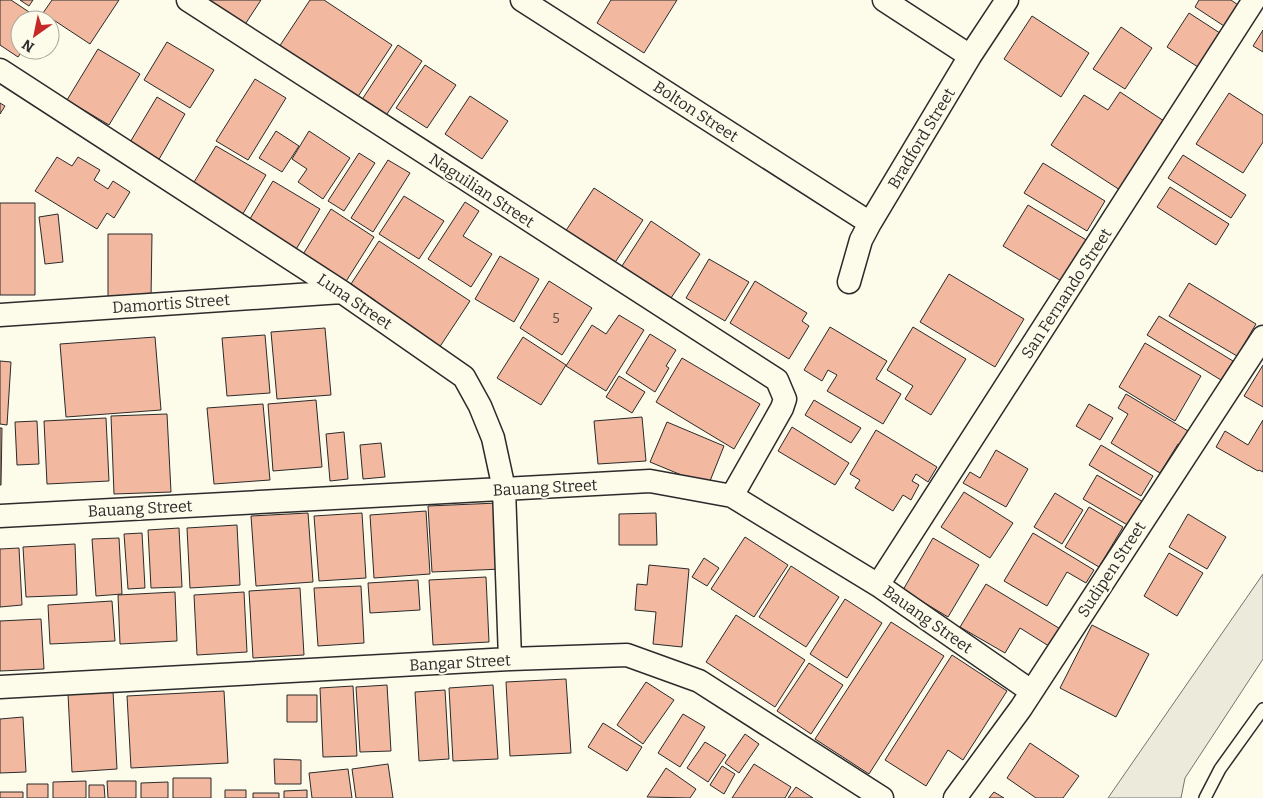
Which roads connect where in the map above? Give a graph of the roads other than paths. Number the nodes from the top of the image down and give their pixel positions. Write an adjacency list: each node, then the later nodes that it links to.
1 (188, 0): 14 (street, Naguilian Street)
2 (522, 0): 8 (street, Bolton Street)
3 (884, 0): 6 (street)
4 (1007, 0): 6 (street, Bradford Street)
5 (1254, 0): 16 (street, San Fernando Street)
6 (970, 56): 8 (street, Bradford Street)
7 (0, 70): 10 (street, Luna Street)
8 (870, 223): 9 (street, Bradford Street)
9 (849, 282)
10 (342, 292): 11 (street, Damortis Street); 13 (street, Luna Street)
11 (0, 315)
12 (1263, 336): 19 (street, Sudipen Street)
13 (504, 489): 14 (street, Bauang Street); 15 (street, Bauang Street); 17 (street, Luna Street)
14 (732, 496): 16 (street, Bauang Street)
15 (0, 516)
16 (878, 585): 19 (street, Bauang Street)
17 (510, 659): 18 (street, Bangar Street); 21 (street, Bangar Street)
18 (0, 687)
19 (1031, 690): 22 (street, Sudipen Street)
20 (1263, 709): 23 (lane)
21 (882, 798)
22 (955, 798)
23 (1205, 798)

